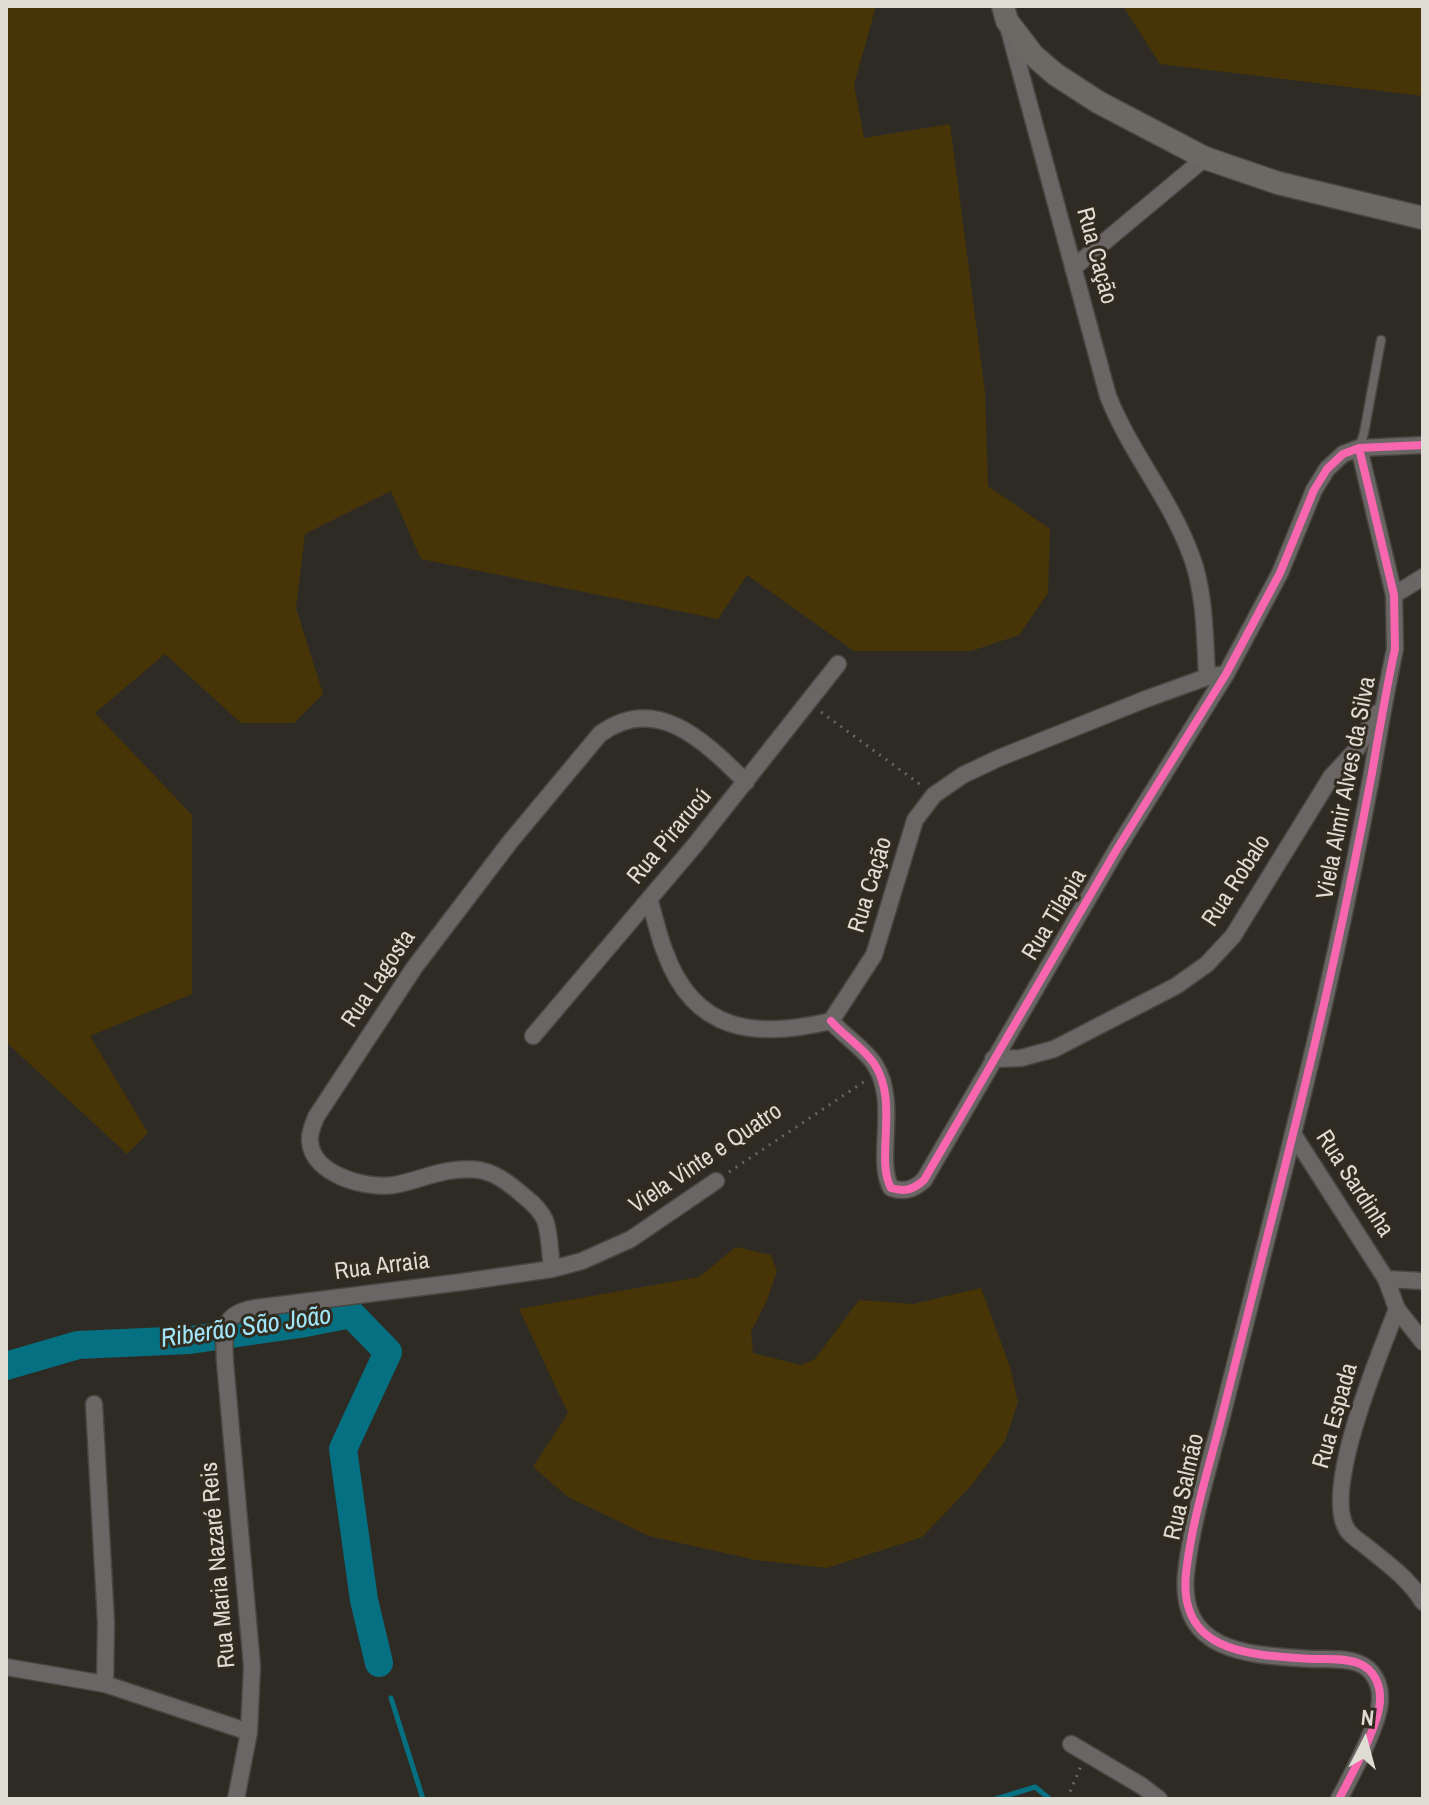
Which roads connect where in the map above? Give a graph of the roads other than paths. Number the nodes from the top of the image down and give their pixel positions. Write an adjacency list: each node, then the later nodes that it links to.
1 (1005, 14): 2 (street); 4 (street, Rua Cação)
2 (1205, 158): 3 (street); 4 (street)
3 (1423, 218)
4 (1073, 268): 12 (street, Rua Cação)
5 (1381, 340): 7 (lane)
6 (1423, 445): 7 (street)
7 (1359, 448): 9 (street, Viela Almir Alves da Silva); 11 (street, Rua Tilapia)
8 (1423, 577): 9 (street)
9 (1394, 595): 13 (street, Viela Almir Alves da Silva)
10 (838, 664): 14 (street, Rua Pirarucú)
11 (1226, 674): 12 (street, Rua Cação); 18 (street, Rua Tilapia)
12 (1207, 677): 16 (street, Rua Cação)
13 (1382, 705): 18 (street, Rua Robalo); 19 (street, Viela Almir Alves da Silva)
14 (746, 782): 15 (street, Rua Pirarucú); 21 (street, Rua Lagosta)
15 (649, 899): 16 (street); 17 (street, Rua Pirarucú)
16 (831, 1021): 18 (street, Rua Tilapia)
17 (533, 1036)
18 (993, 1059)
19 (1293, 1134): 22 (street, Rua Sardinha); 33 (street, Rua Salmão)
20 (716, 1181): 21 (street, Viela Vinte e Quatro)
21 (552, 1269): 25 (street, Rua Arraia)
22 (1386, 1279): 23 (street); 24 (street, Rua Sardinha)
23 (1423, 1281)
24 (1397, 1309): 26 (street, Rua Sardinha); 28 (street, Rua Espada)
25 (226, 1326): 31 (street, Rua Maria Nazaré Reis)
26 (1423, 1342)
27 (94, 1404): 30 (street)
28 (1423, 1602)
29 (6, 1667): 30 (street)
30 (105, 1684): 31 (street)
31 (249, 1732): 34 (street, Rua Maria Nazaré Reis)
32 (1071, 1744): 35 (street)
33 (1343, 1796)
34 (236, 1799)
35 (1159, 1799)

